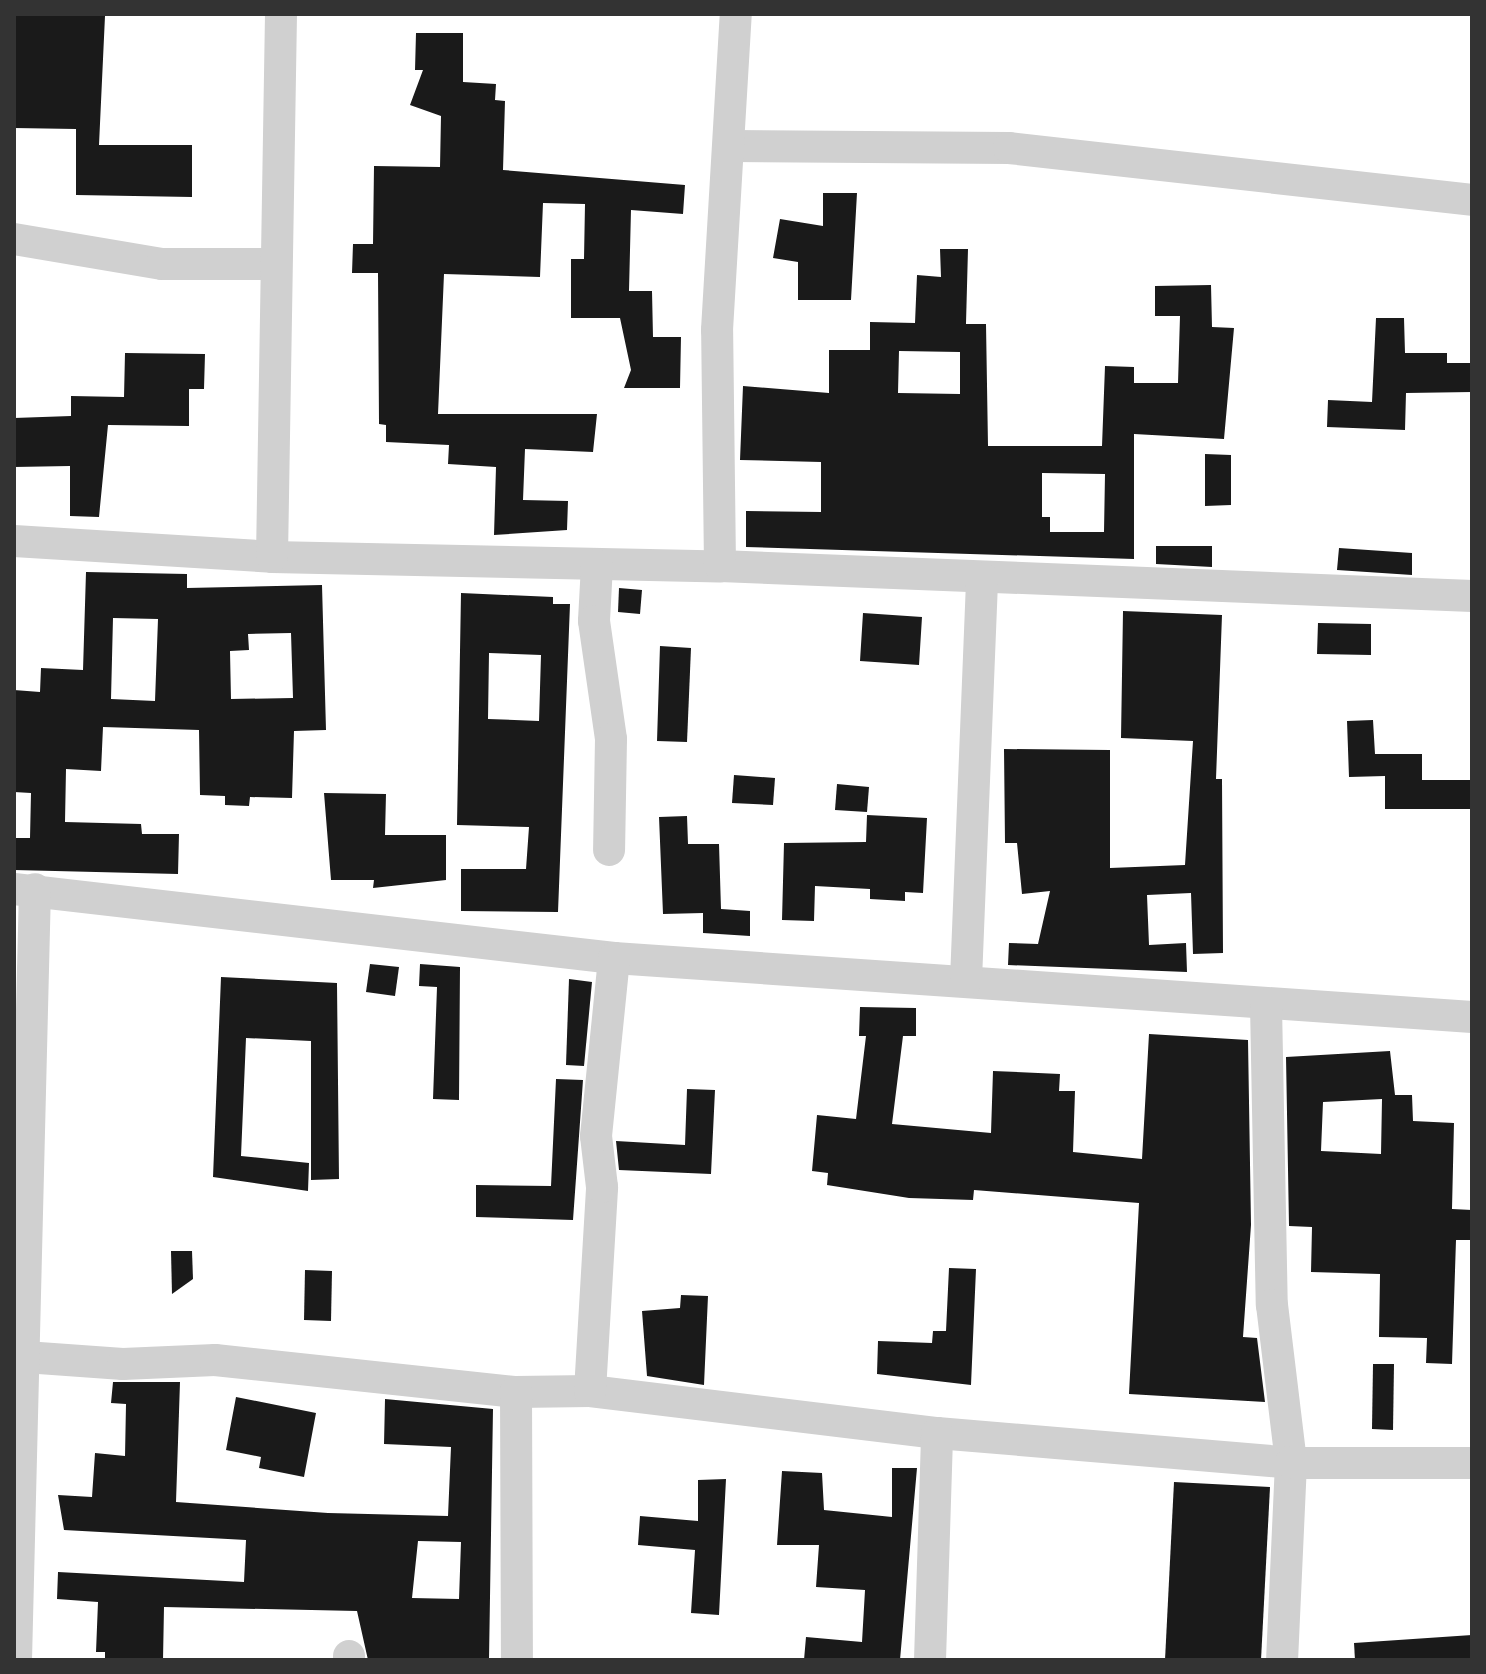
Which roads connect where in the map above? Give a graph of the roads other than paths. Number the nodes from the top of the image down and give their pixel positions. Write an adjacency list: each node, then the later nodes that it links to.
1 (281, 14): 6 (street)
2 (736, 14): 3 (street)
3 (731, 146): 4 (street); 10 (street)
4 (1472, 200)
5 (14, 239): 6 (street)
6 (274, 264): 8 (street)
7 (14, 541): 8 (street)
8 (272, 557): 9 (street)
9 (597, 565): 10 (street); 13 (street)
10 (720, 566): 11 (street)
11 (982, 578): 12 (street); 16 (street)
12 (1472, 596)
13 (609, 850)
14 (25, 889): 15 (street); 19 (street)
15 (614, 958): 16 (street); 20 (street)
16 (966, 980): 17 (street)
17 (1266, 1005): 18 (street); 23 (street)
18 (1472, 1017)
19 (25, 1357): 21 (street); 25 (street)
20 (590, 1391): 21 (street); 22 (street)
21 (516, 1392): 26 (street)
22 (937, 1433): 23 (street); 27 (street)
23 (1291, 1463): 24 (street); 28 (street)
24 (1472, 1463)
25 (16, 1660)
26 (517, 1660)
27 (930, 1660)
28 (1282, 1660)

